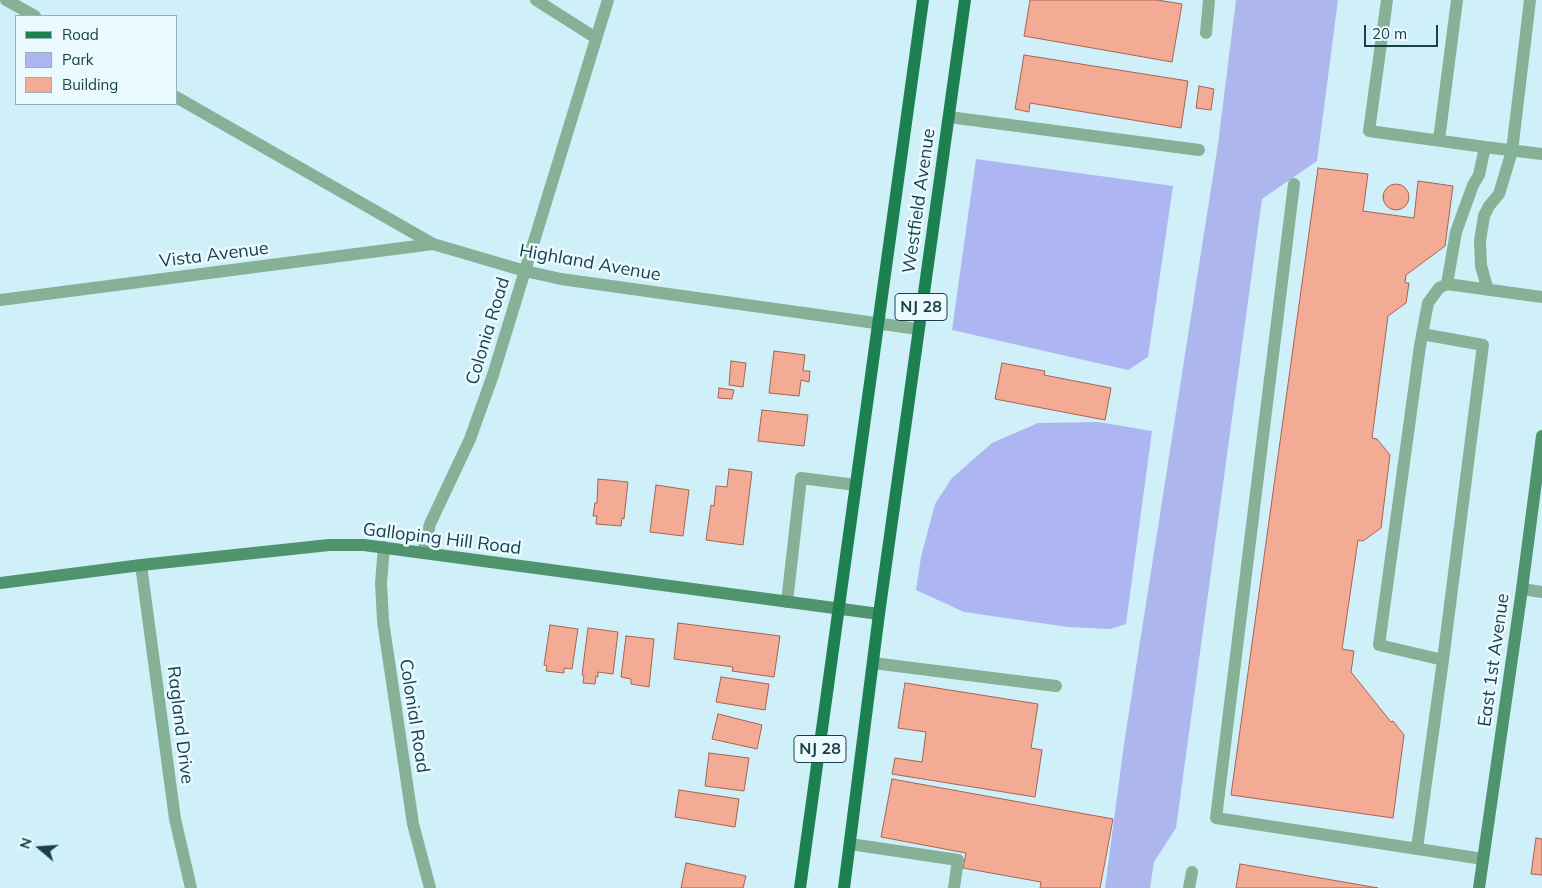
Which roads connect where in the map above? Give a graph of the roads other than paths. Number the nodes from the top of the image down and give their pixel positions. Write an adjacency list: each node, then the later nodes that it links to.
1 (536, 0): 12 (street)
2 (608, 0): 12 (street, Colonia Road)
3 (923, 0): 27 (main road, Westfield Avenue / NJ 28)
4 (965, 0): 14 (main road, Westfield Avenue / NJ 28)
5 (1209, 0): 11 (street)
6 (1387, 0): 15 (street)
7 (1458, 0): 15 (street)
8 (1530, 0): 18 (street)
9 (6, 3): 10 (street)
10 (33, 15)
11 (1206, 33)
12 (596, 38): 22 (street, Colonia Road)
13 (178, 98): 21 (street, Highland Avenue)
14 (949, 117): 17 (street); 28 (main road, Westfield Avenue / NJ 28)
15 (1439, 140): 16 (street)
16 (1485, 147): 18 (street); 23 (street)
17 (1199, 150)
18 (1512, 150): 19 (street); 24 (street)
19 (1542, 154)
20 (1294, 184): 46 (street)
21 (433, 244): 22 (street, Highland Avenue); 26 (street, Vista Avenue)
22 (525, 271): 27 (street, Highland Avenue); 34 (street, Colonia Road)
23 (1447, 284): 24 (street); 29 (street)
24 (1488, 290): 25 (street)
25 (1542, 297)
26 (0, 300)
27 (878, 324): 28 (street, Highland Avenue); 31 (main road, Westfield Avenue / NJ 28)
28 (918, 329): 41 (main road, Westfield Avenue / NJ 28)
29 (1422, 334): 42 (street); 42 (street)
30 (1542, 436): 32 (main road, East 1st Avenue)
31 (856, 485): 39 (street); 40 (main road, Westfield Avenue / NJ 28)
32 (1536, 521): 37 (main road, East 1st Avenue)
33 (384, 547): 34 (main road, Galloping Hill Road); 35 (main road, Galloping Hill Road); 50 (street, Colonial Road)
34 (423, 553): 39 (main road, Galloping Hill Road)
35 (141, 565): 36 (main road, Galloping Hill Road); 49 (street, Ragland Drive)
36 (0, 583)
37 (1522, 589): 38 (street); 47 (main road, East 1st Avenue)
38 (1542, 592)
39 (787, 602): 40 (main road, Galloping Hill Road)
40 (839, 609): 41 (main road, Galloping Hill Road); 51 (main road, NJ 28)
41 (879, 614): 43 (main road, NJ 28)
42 (1443, 660): 46 (street)
43 (873, 663): 44 (street); 45 (main road, NJ 28)
44 (1056, 686)
45 (850, 844): 52 (main road, NJ 28); 53 (street)
46 (1418, 848): 47 (street)
47 (1483, 859): 55 (main road, East 1st Avenue)
48 (1192, 872): 54 (street)
49 (191, 888)
50 (430, 888)
51 (800, 888)
52 (844, 888)
53 (954, 888)
54 (1190, 888)
55 (1479, 888)

